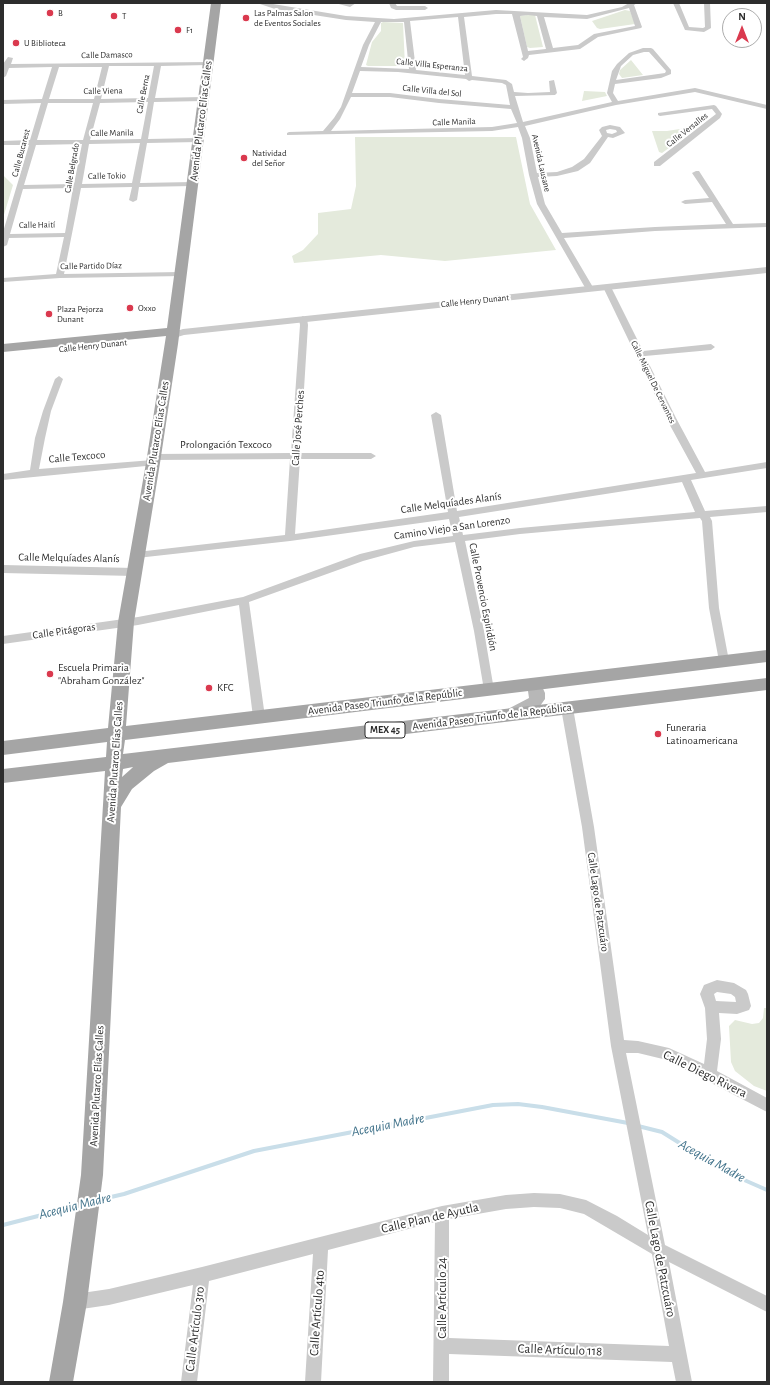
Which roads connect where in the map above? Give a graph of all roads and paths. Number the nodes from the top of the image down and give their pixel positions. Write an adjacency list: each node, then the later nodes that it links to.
1 (216, 3): 22 (main road, Avenida Plutarco Elías Calles)
2 (260, 3): 15 (street)
3 (340, 3): 4 (street)
4 (353, 3)
5 (392, 3): 9 (street)
6 (676, 3): 7 (street)
7 (707, 3)
8 (633, 4): 14 (street); 18 (street)
9 (425, 5): 13 (street)
10 (460, 14): 11 (street); 13 (street); 30 (street)
11 (518, 14): 12 (street); 20 (street)
12 (540, 14): 14 (street); 20 (street)
13 (427, 17): 16 (street)
14 (587, 17): 17 (street)
15 (379, 20): 16 (street); 27 (street)
16 (407, 20): 28 (street)
17 (590, 24)
18 (639, 27): 19 (street); 20 (street)
19 (648, 30)
20 (550, 50)
21 (10, 58): 26 (street)
22 (208, 63): 24 (street, Calle Damasco); 37 (main road, Avenida Plutarco Elías Calles)
23 (106, 64): 24 (street, Calle Damasco); 25 (street, Calle Damasco); 38 (street, Calle Belgrado)
24 (158, 64): 39 (street, Calle Berna)
25 (56, 65): 26 (street, Calle Damasco); 40 (street, Calle Bucarest)
26 (5, 66): 29 (street)
27 (357, 69): 28 (street, Calle Villa Esperanza); 35 (street)
28 (413, 72): 30 (street, Calle Villa Esperanza)
29 (3, 76)
30 (469, 79): 31 (street, Calle Villa Esperanza)
31 (504, 81): 36 (street, Avenida Lausane)
32 (552, 81): 36 (street)
33 (612, 86): 33 (street); 42 (street)
34 (697, 90): 42 (street, Calle Manila); 44 (street, Calle Versalles); 45 (street, Calle Manila)
35 (348, 95): 43 (street, Calle Villa del Sol); 48 (street)
36 (512, 96): 43 (street, Avenida Lausane)
37 (203, 99): 39 (street, Calle Viena); 51 (main road, Avenida Plutarco Elías Calles)
38 (97, 100): 39 (street, Calle Viena); 40 (street, Calle Viena); 54 (street, Calle Belgrado)
39 (151, 100): 52 (street, Calle Berna)
40 (45, 101): 41 (street, Calle Viena); 53 (street, Calle Bucarest)
41 (3, 102)
42 (619, 102): 47 (street, Calle Manila)
43 (514, 107): 47 (street, Avenida Lausane)
44 (712, 107): 46 (street, Calle Versalles); 56 (street, Calle Versalles)
45 (767, 107)
46 (660, 114)
47 (521, 125): 48 (street, Calle Manila); 58 (street, Avenida Lausane)
48 (325, 133): 49 (street, Calle Manila)
49 (289, 134)
50 (606, 135): 58 (street)
51 (198, 140): 52 (street, Calle Manila); 59 (main road, Avenida Plutarco Elías Calles)
52 (143, 141): 54 (street, Calle Manila); 60 (street, Calle Berna)
53 (33, 142): 54 (street, Calle Manila); 55 (street, Calle Manila); 62 (street, Calle Bucarest)
54 (86, 142): 61 (street, Calle Belgrado)
55 (3, 143)
56 (658, 164)
57 (696, 173): 64 (street)
58 (533, 175): 70 (street, Avenida Lausane)
59 (193, 184): 60 (street, Calle Tokio); 73 (main road, Avenida Plutarco Elías Calles)
60 (136, 185): 61 (street, Calle Tokio); 63 (street, Calle Berna)
61 (78, 186): 62 (street, Calle Tokio); 68 (street, Calle Belgrado)
62 (21, 187): 69 (street, Calle Bucarest)
63 (133, 200)
64 (714, 200): 65 (street); 67 (street)
65 (685, 202)
66 (767, 225): 67 (street)
67 (731, 226): 70 (street)
68 (68, 235): 69 (street, Calle Haití); 74 (street, Calle Belgrado)
69 (6, 236): 71 (street, Calle Bucarest)
70 (559, 236): 77 (street, Avenida Lausane)
71 (3, 245)
72 (767, 270): 76 (street, Calle Henry Dunant)
73 (180, 274): 74 (street, Calle Partido Díaz); 79 (main road, Avenida Plutarco Elías Calles)
74 (60, 276): 75 (street, Calle Partido Díaz)
75 (3, 280)
76 (607, 287): 77 (street, Calle Henry Dunant); 82 (street, Calle Miguel De Cervantes)
77 (590, 289): 78 (street, Calle Henry Dunant)
78 (303, 319): 79 (street, Calle Henry Dunant); 87 (street, Calle José Perches)
79 (175, 333): 81 (main road, Calle Henry Dunant); 83 (main road, Calle Henry Dunant); 88 (main road, Avenida Plutarco Elías Calles)
80 (711, 347): 82 (street)
81 (3, 348)
82 (640, 354): 91 (street, Calle Miguel De Cervantes)
83 (3, 355)
84 (59, 380): 90 (street)
85 (436, 415): 96 (street, Calle Provencio Espiridión)
86 (371, 456): 87 (street, Prolongación Texcoco)
87 (296, 457): 88 (street, Prolongación Texcoco); 97 (street, Calle José Perches)
88 (153, 460): 90 (street, Calle Texcoco); 99 (main road, Avenida Plutarco Elías Calles)
89 (767, 465): 91 (street, Calle Melquíades Alanís)
90 (34, 473): 92 (street, Calle Texcoco)
91 (702, 475): 93 (street, Calle Melquíades Alanís)
92 (3, 477)
93 (685, 478): 95 (street); 96 (street, Calle Melquíades Alanís)
94 (767, 509): 95 (street, Camino Viejo a San Lorenzo)
95 (702, 514): 98 (street, Camino Viejo a San Lorenzo); 106 (street)
96 (453, 515): 97 (street, Calle Melquíades Alanís); 98 (street, Calle Provencio Espiridión)
97 (290, 538): 99 (street, Calle Melquíades Alanís)
98 (459, 538): 102 (street, Camino Viejo a San Lorenzo); 109 (street, Calle Provencio Espiridión)
99 (137, 555): 101 (main road, Avenida Plutarco Elías Calles)
100 (3, 569): 101 (street, Calle Melquíades Alanís)
101 (134, 572): 103 (main road, Avenida Plutarco Elías Calles)
102 (244, 600): 103 (street, Camino Viejo a San Lorenzo); 112 (street)
103 (126, 622): 104 (street, Calle Pitágoras); 113 (main road, Avenida Plutarco Elías Calles)
104 (3, 640)
105 (767, 656): 106 (main road, Avenida Paseo Triunfo de la Repúblic)
106 (724, 661): 107 (main road, Avenida Paseo Triunfo de la Repúblic)
107 (534, 684): 109 (main road, Avenida Paseo Triunfo de la Repúblic); 111 (main road)
108 (767, 684): 110 (main road, Avenida Paseo Triunfo de la República / MEX 45)
109 (489, 690): 112 (main road, Avenida Paseo Triunfo de la Repúblic)
110 (567, 708): 111 (main road, Avenida Paseo Triunfo de la República / MEX 45); 120 (street, Calle Lago de Patzcuáro)
111 (511, 714): 115 (main road, Avenida Paseo Triunfo de la República / MEX 45)
112 (259, 717): 113 (main road, Avenida Paseo Triunfo de la Repúblic)
113 (116, 734): 114 (main road, Avenida Paseo Triunfo de la Repúblic); 116 (main road, Avenida Plutarco Elías Calles)
114 (3, 748)
115 (170, 756): 116 (main road, Avenida Paseo Triunfo de la República / MEX 45); 118 (main road)
116 (114, 762): 117 (main road, Avenida Paseo Triunfo de la República / MEX 45); 118 (main road, Avenida Plutarco Elías Calles)
117 (3, 776)
118 (111, 807): 127 (main road, Avenida Plutarco Elías Calles)
119 (712, 1007): 121 (street)
120 (618, 1046): 121 (street, Calle Diego Rivera); 125 (street, Calle Lago de Patzcuáro)
121 (710, 1074): 122 (street, Calle Diego Rivera)
122 (767, 1105)
123 (442, 1213): 124 (street, Calle Plan de Ayutla); 125 (street, Calle Plan de Ayutla); 129 (street, Calle Artículo 24)
124 (322, 1244): 126 (street, Calle Plan de Ayutla); 133 (street, Calle Artículo 4to)
125 (658, 1249): 128 (street, Calle Plan de Ayutla); 130 (street, Calle Lago de Patzcuáro)
126 (202, 1276): 127 (street, Calle Plan de Ayutla); 132 (street, Calle Artículo 3ro)
127 (75, 1302): 131 (main road, Avenida Plutarco Elías Calles)
128 (767, 1304)
129 (442, 1346): 130 (street, Calle Artículo 118); 134 (street, Calle Artículo 24)
130 (679, 1354): 135 (street, Calle Lago de Patzcuáro)
131 (61, 1382)
132 (189, 1382)
133 (313, 1382)
134 (441, 1382)
135 (684, 1382)

